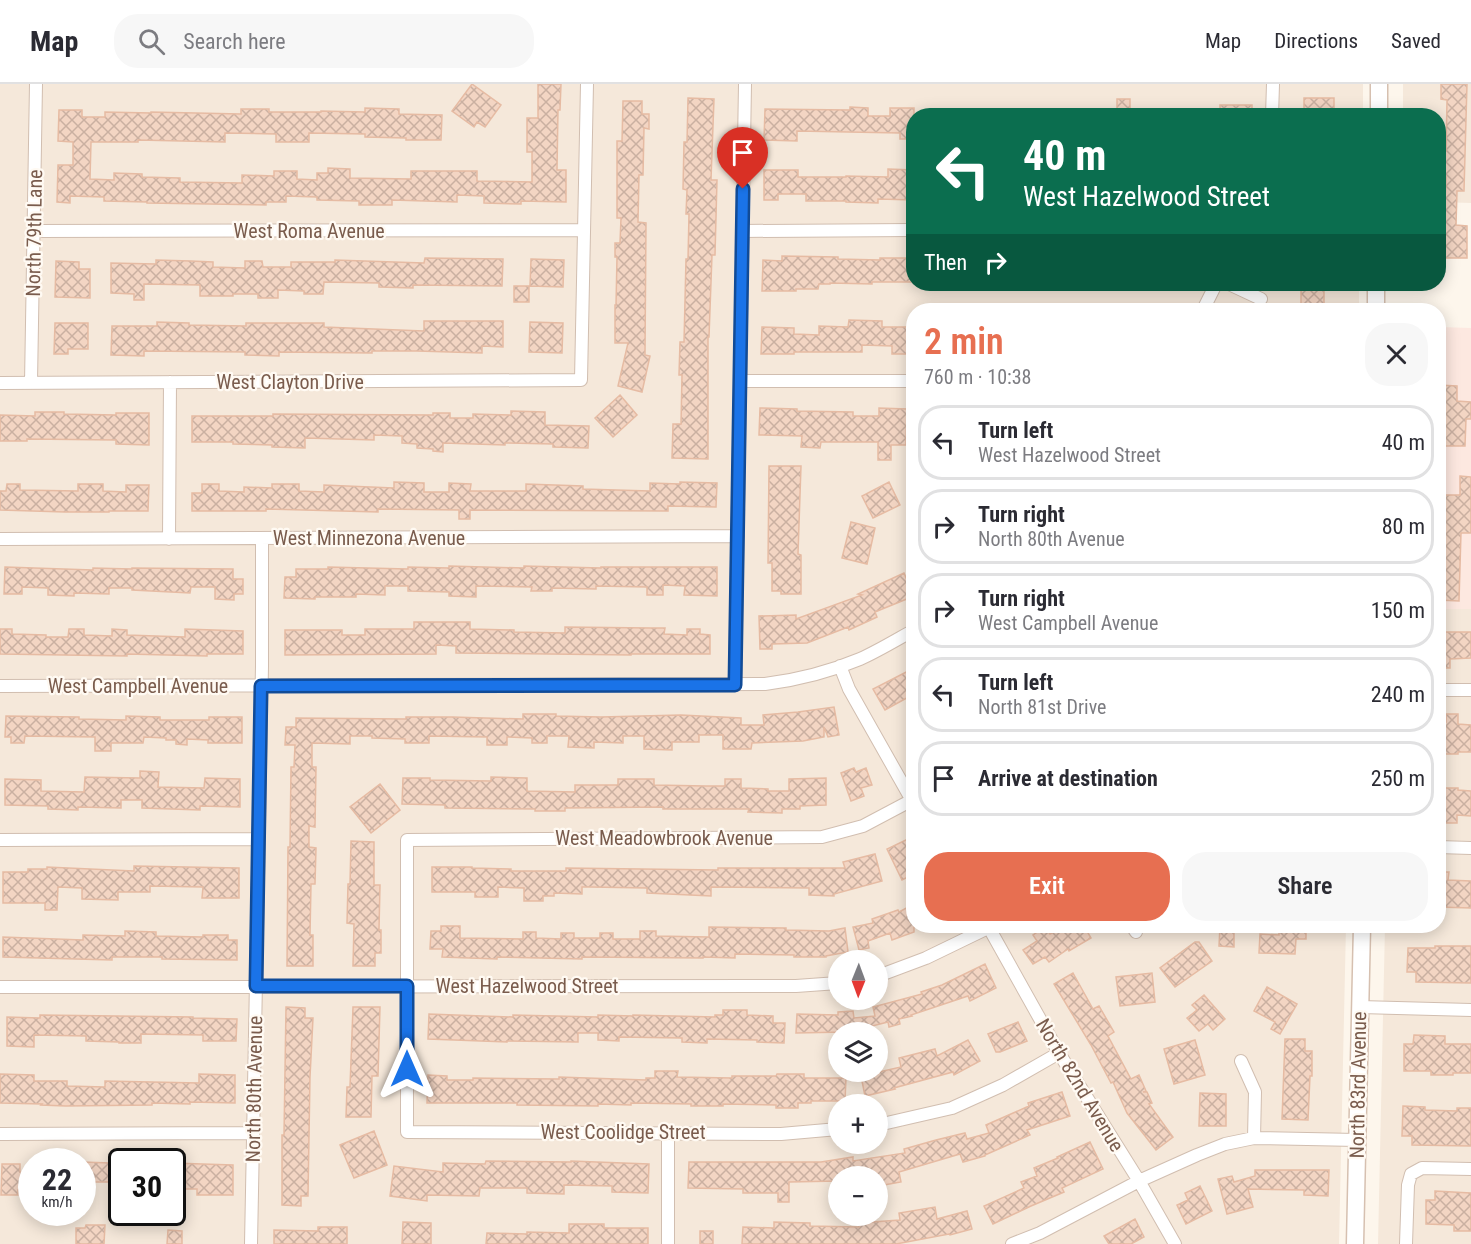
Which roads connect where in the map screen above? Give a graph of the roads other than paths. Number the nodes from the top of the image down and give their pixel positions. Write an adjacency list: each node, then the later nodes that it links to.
1 (36, 84): 10 (street, North 79th Lane)
2 (587, 84): 8 (street)
3 (745, 84): 11 (street)
4 (1273, 84): 6 (street)
5 (1379, 84): 7 (main road)
6 (1272, 108)
7 (1379, 108)
8 (584, 230): 10 (street, West Roma Avenue); 16 (street, West Clayton Drive)
9 (906, 230): 11 (street)
10 (35, 231): 18 (street, North 79th Lane)
11 (742, 231): 14 (street)
12 (1244, 291): 13 (street)
13 (1261, 299)
14 (740, 381): 15 (street); 19 (street)
15 (906, 381)
16 (170, 382): 18 (street, West Clayton Drive); 21 (street)
17 (0, 383): 18 (street, West Clayton Drive)
18 (31, 383)
19 (738, 536): 22 (street, West Minnezona Avenue); 25 (street)
20 (0, 539): 21 (street, West Minnezona Avenue)
21 (169, 539): 22 (street, West Minnezona Avenue)
22 (262, 539): 27 (street, North 80th Avenue)
23 (906, 634): 24 (street, West Campbell Avenue)
24 (840, 666): 25 (street, West Campbell Avenue); 30 (street)
25 (735, 685): 27 (street, West Campbell Avenue)
26 (0, 686): 27 (street, West Campbell Avenue)
27 (261, 686): 33 (street, North 80th Avenue)
28 (1446, 690): 29 (street)
29 (1471, 690)
30 (906, 789)
31 (906, 804): 42 (street, West Meadowbrook Avenue)
32 (0, 840): 33 (street)
33 (259, 840): 41 (street, North 80th Avenue)
34 (1446, 847): 35 (street)
35 (1471, 848)
36 (975, 933): 39 (street)
37 (993, 933): 46 (street, North 82nd Avenue)
38 (1362, 933): 44 (main road, North 83rd Avenue)
39 (888, 972)
40 (828, 984): 42 (street, West Hazelwood Street)
41 (256, 986): 42 (street, West Hazelwood Street); 43 (street, West Hazelwood Street); 51 (street, North 80th Avenue)
42 (407, 986): 50 (street, West Coolidge Street)
43 (0, 987)
44 (1360, 1007): 45 (street); 54 (main road, North 83rd Avenue)
45 (1471, 1010)
46 (1059, 1053): 48 (street); 56 (street, North 82nd Avenue)
47 (1241, 1061): 53 (street)
48 (888, 1123)
49 (828, 1130): 50 (street, West Coolidge Street)
50 (668, 1132): 58 (street)
51 (252, 1133): 52 (street); 57 (street, North 80th Avenue)
52 (0, 1134)
53 (1254, 1138): 54 (street); 56 (street)
54 (1357, 1140): 61 (main road, North 83rd Avenue)
55 (1471, 1169): 62 (street)
56 (1139, 1181): 59 (street); 60 (street, North 82nd Avenue)
57 (251, 1244)
58 (668, 1244)
59 (1012, 1244)
60 (1175, 1244)
61 (1355, 1244)
62 (1406, 1244)

